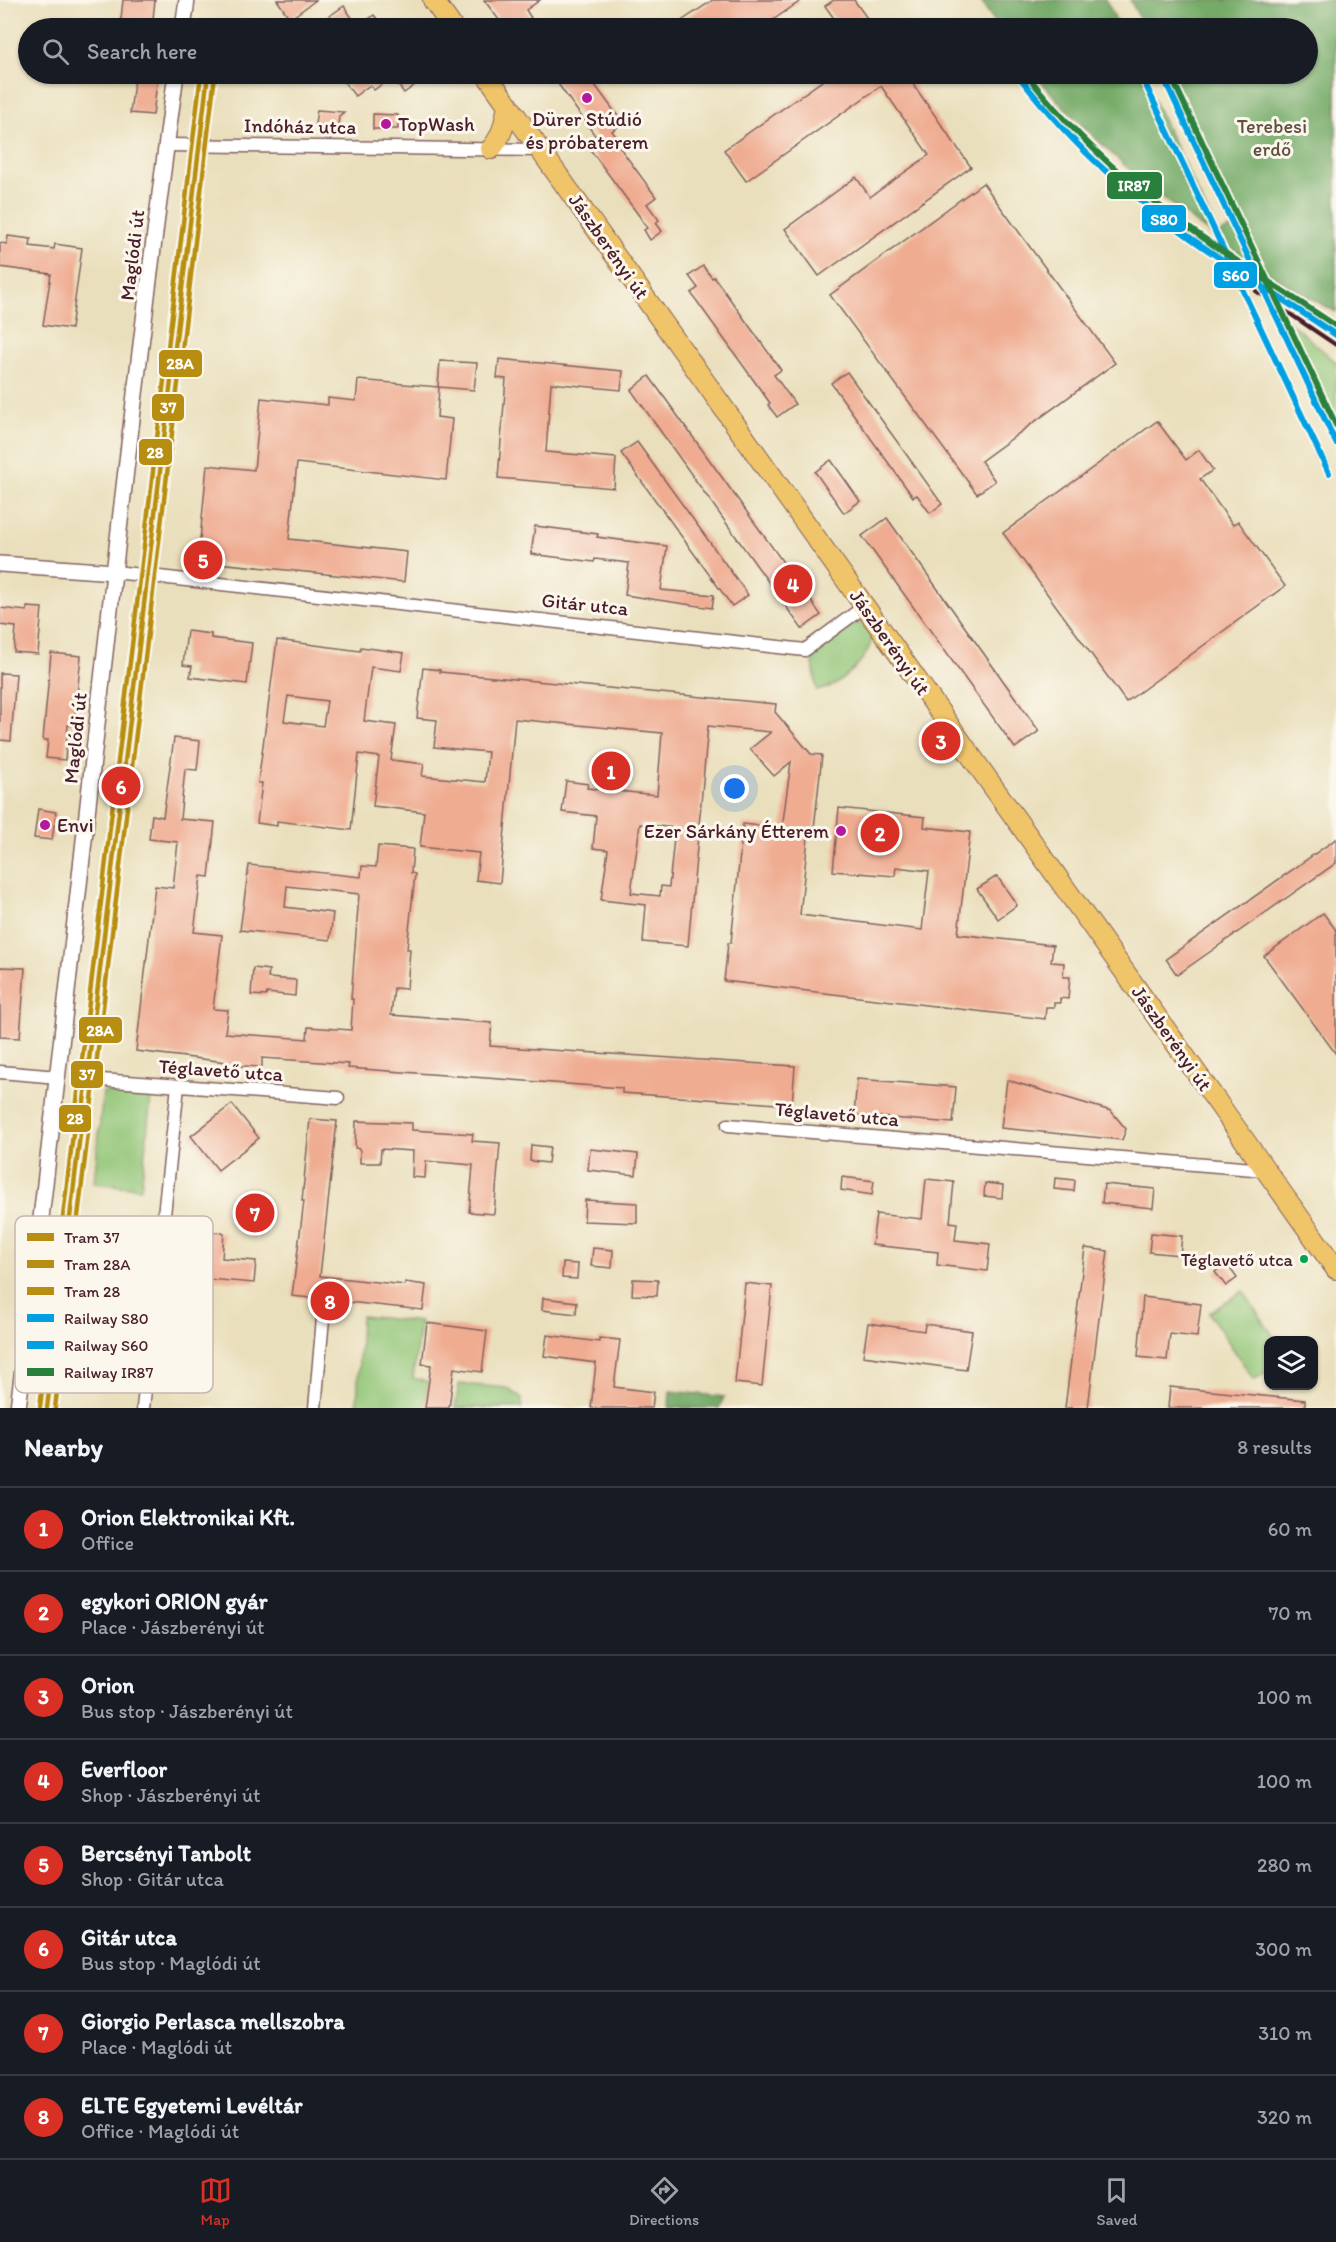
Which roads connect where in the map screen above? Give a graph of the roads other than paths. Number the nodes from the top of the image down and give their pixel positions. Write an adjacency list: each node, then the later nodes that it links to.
1 (187, 0): 3 (street)
2 (433, 0): 4 (main road)
3 (184, 18)
4 (446, 18)
5 (175, 84): 8 (street, Maglódi út)
6 (493, 84): 7 (main road, Jászberényi út)
7 (508, 104): 9 (main road); 10 (main road, Jászberényi út)
8 (166, 145): 9 (street, Indóház utca); 12 (street, Maglódi út)
9 (491, 149): 10 (street, Indóház utca)
10 (541, 150): 13 (main road, Jászberényi út)
11 (0, 564): 12 (street, Gitár utca)
12 (115, 572): 13 (street, Gitár utca); 15 (street, Maglódi út)
13 (865, 606): 20 (main road, Jászberényi út)
14 (0, 1072): 15 (street)
15 (58, 1077): 21 (street, Maglódi út)
16 (101, 1080): 17 (street, Téglavető utca)
17 (178, 1086): 18 (street, Téglavető utca); 22 (street)
18 (338, 1098)
19 (728, 1125): 20 (street, Téglavető utca)
20 (1265, 1170): 23 (main road, Jászberényi út)
21 (41, 1216)
22 (164, 1216)
23 (1336, 1269)
24 (324, 1307): 29 (street)
25 (20, 1393): 27 (street, Maglódi út)
26 (145, 1393): 28 (street)
27 (18, 1408)
28 (143, 1408)
29 (315, 1408)

